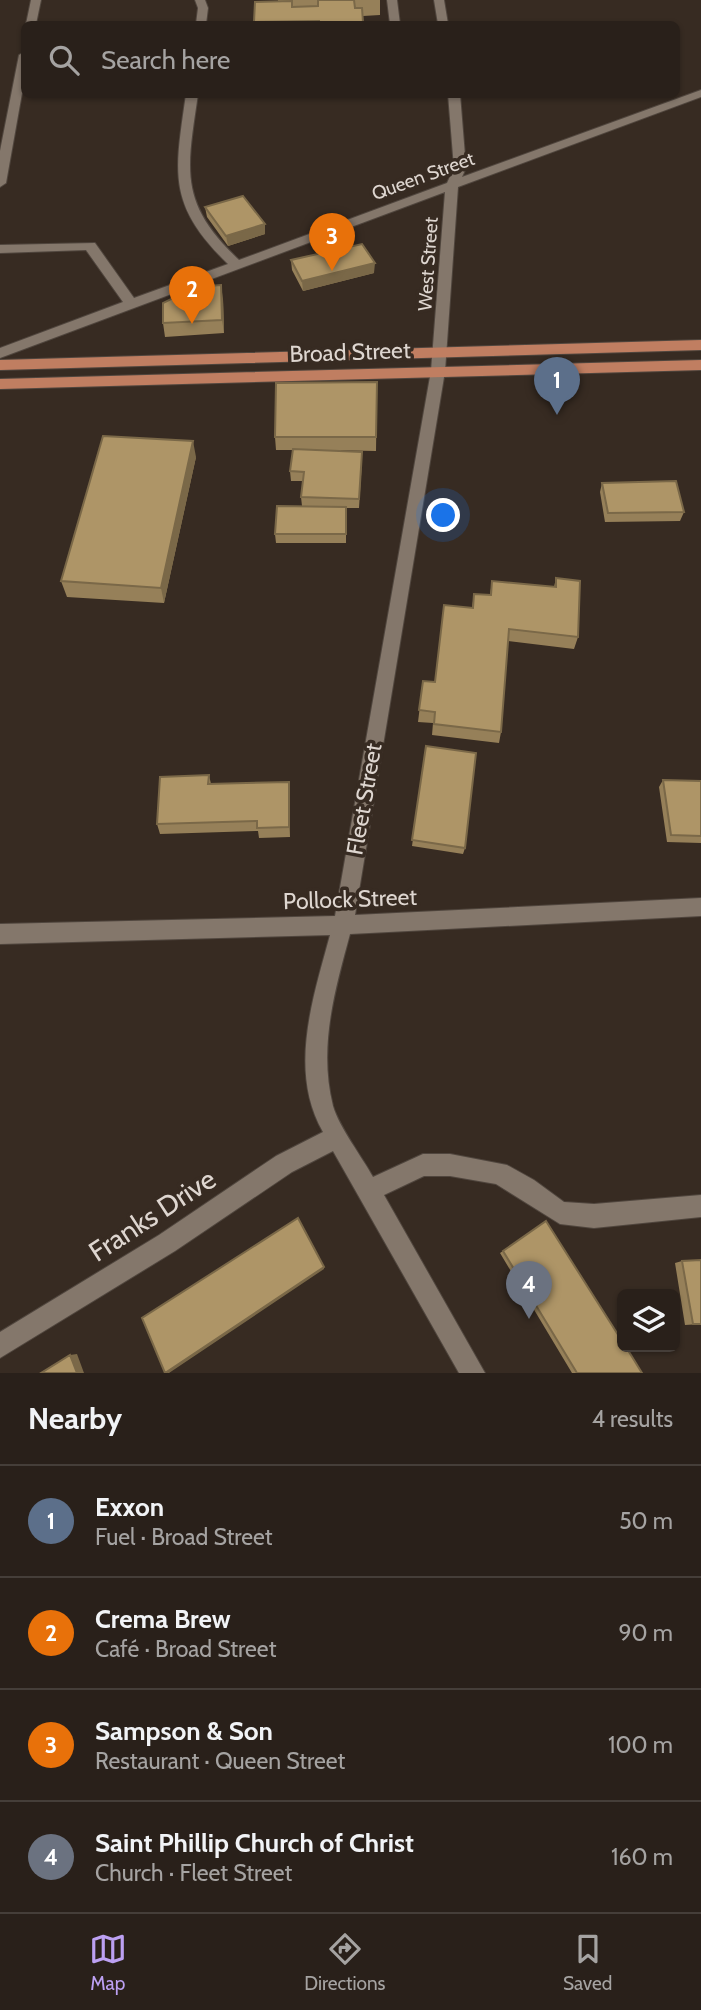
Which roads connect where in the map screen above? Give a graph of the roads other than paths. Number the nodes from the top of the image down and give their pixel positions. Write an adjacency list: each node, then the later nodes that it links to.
1 (36, 0): 5 (street)
2 (201, 0): 6 (street)
3 (392, 0): 7 (street)
4 (439, 0): 8 (street)
5 (32, 21)
6 (201, 21)
7 (395, 21)
8 (442, 21)
9 (21, 72): 13 (street)
10 (701, 93): 14 (street, Queen Street)
11 (192, 98): 16 (street)
12 (454, 98): 14 (street, West Street)
13 (0, 183)
14 (452, 186): 16 (street, Queen Street); 20 (street, West Street)
15 (0, 249): 17 (street)
16 (237, 265): 17 (street, Queen Street)
17 (131, 304): 19 (street, Queen Street)
18 (701, 345): 20 (main road, Broad Street)
19 (0, 353)
20 (439, 362): 21 (main road, Broad Street); 22 (main road, Broad Street); 23 (main road, Broad Street); 25 (street, Fleet Street)
21 (0, 365)
22 (701, 365)
23 (0, 384)
24 (701, 907): 25 (street, Pollock Street)
25 (343, 925): 26 (street, Pollock Street); 27 (street, Fleet Street)
26 (0, 934)
27 (337, 1137): 28 (street, Fleet Street); 30 (street, Franks Drive)
28 (368, 1191): 29 (street); 31 (street, Fleet Street)
29 (701, 1206)
30 (0, 1346)
31 (473, 1373)

